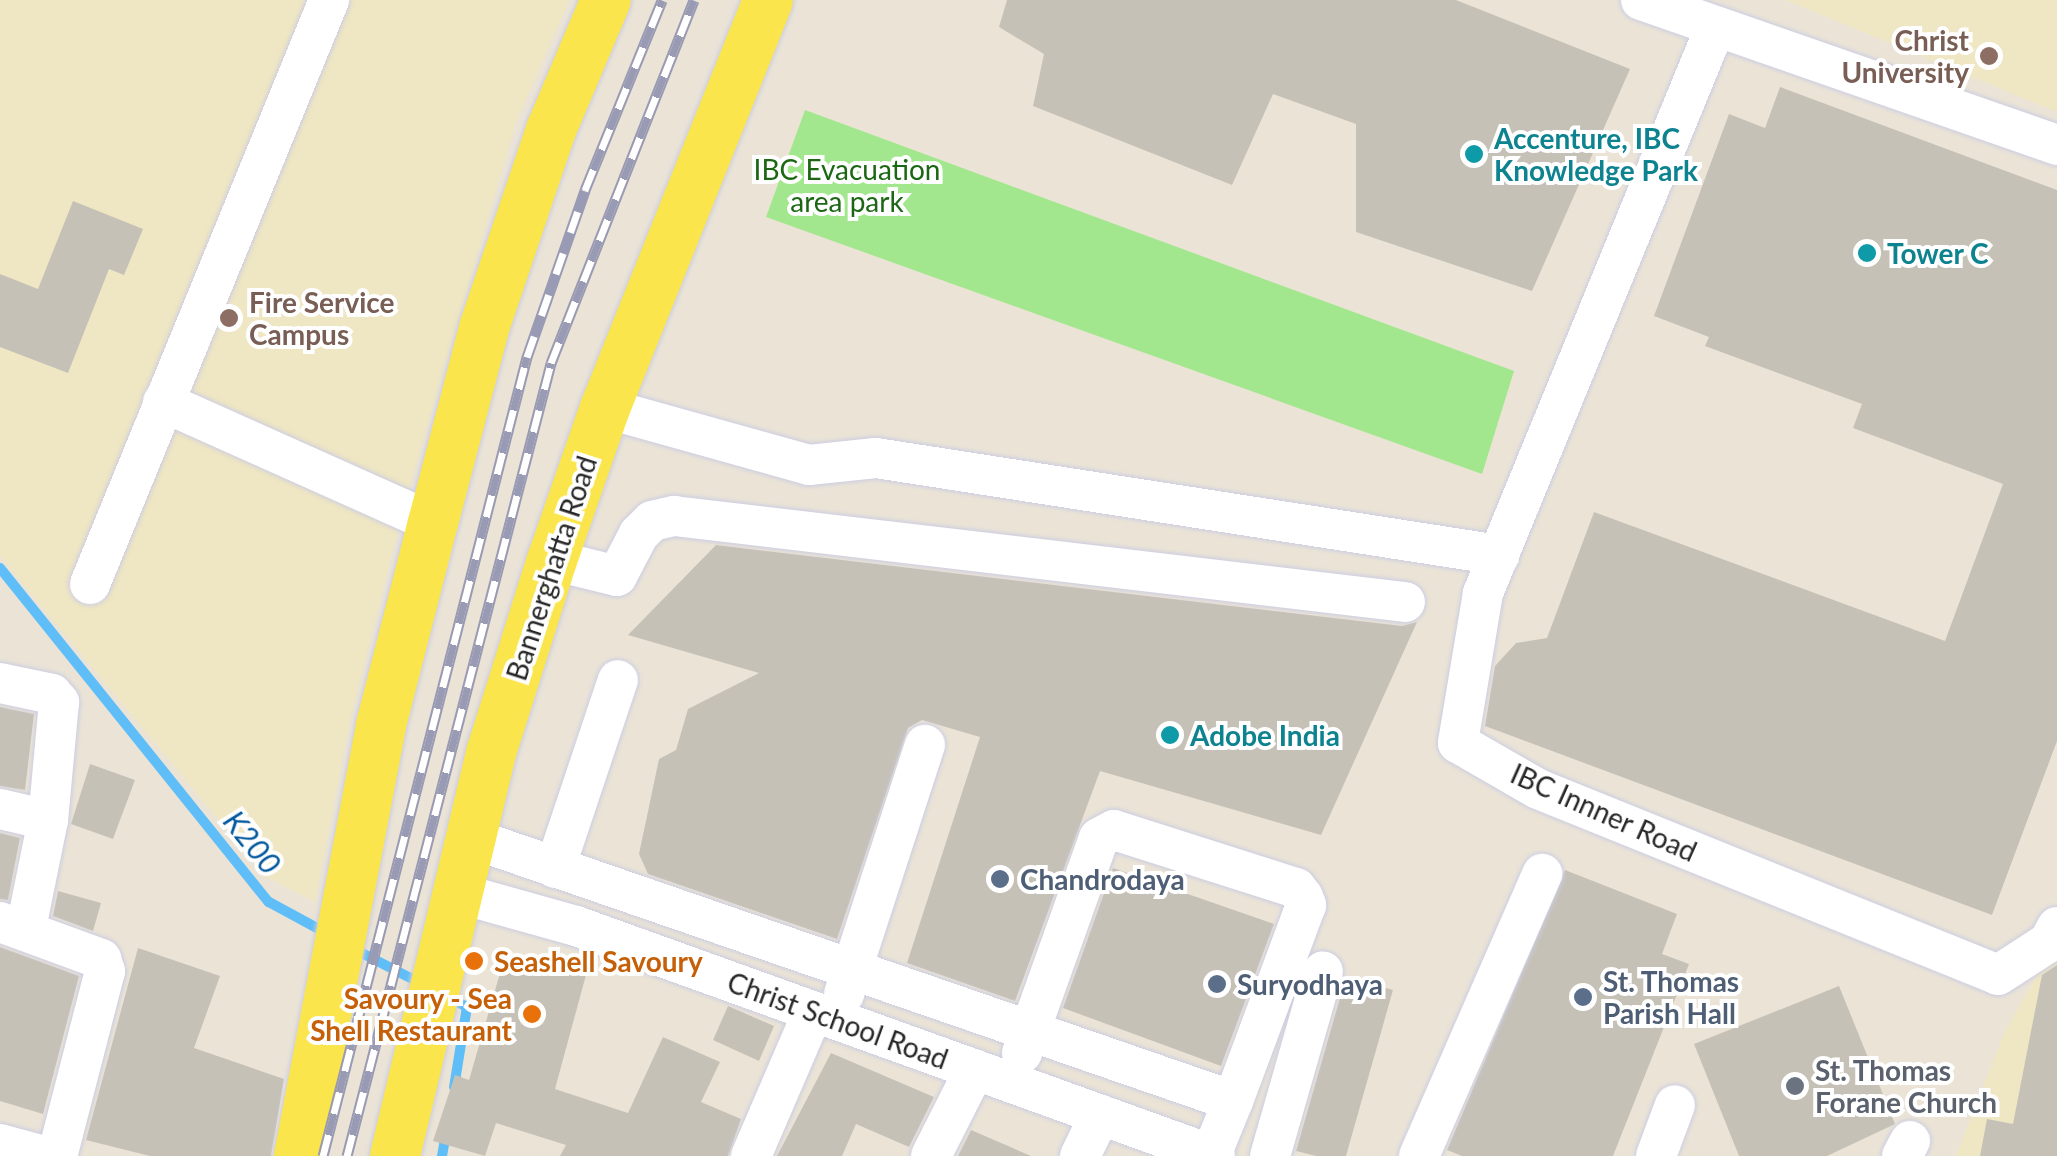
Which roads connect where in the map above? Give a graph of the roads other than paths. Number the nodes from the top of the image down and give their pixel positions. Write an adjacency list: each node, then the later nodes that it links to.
1 (329, 0): 7 (street)
2 (606, 0): 9 (main road)
3 (768, 0): 8 (main road, Bannerghatta Road)
4 (1641, 0): 5 (street)
5 (1714, 28): 6 (street); 10 (street, IBC Innner Road)
6 (2057, 144)
7 (163, 402): 9 (street); 12 (street)
8 (605, 408): 10 (street); 11 (main road, Bannerghatta Road)
9 (432, 523): 37 (main road)
10 (1498, 554): 24 (street, IBC Innner Road)
11 (552, 560): 13 (street); 19 (main road, Bannerghatta Road)
12 (90, 584)
13 (1405, 602)
14 (618, 680): 20 (street)
15 (0, 683): 18 (street)
16 (925, 746): 25 (street)
17 (0, 809): 18 (street)
18 (48, 820): 23 (street)
19 (471, 838): 20 (street); 22 (main road, Bannerghatta Road)
20 (554, 868): 25 (street)
21 (1542, 874): 43 (street)
22 (458, 893): 27 (street, Christ School Road); 38 (main road, Bannerghatta Road)
23 (13, 925): 36 (street)
24 (2057, 926)
25 (852, 970): 27 (street); 28 (street)
26 (1323, 972): 42 (street)
27 (823, 1016): 29 (street, Christ School Road); 39 (street)
28 (1032, 1032): 29 (street); 30 (street); 30 (street)
29 (992, 1076): 32 (street, Christ School Road); 40 (street)
30 (1233, 1101): 34 (street)
31 (1674, 1105): 44 (street)
32 (1100, 1115): 34 (street, Christ School Road); 41 (street)
33 (0, 1144): 35 (street)
34 (1213, 1155)
35 (44, 1156)
36 (57, 1156)
37 (299, 1156)
38 (396, 1156)
39 (751, 1156)
40 (931, 1156)
41 (1080, 1156)
42 (1270, 1156)
43 (1419, 1156)
44 (1656, 1156)

